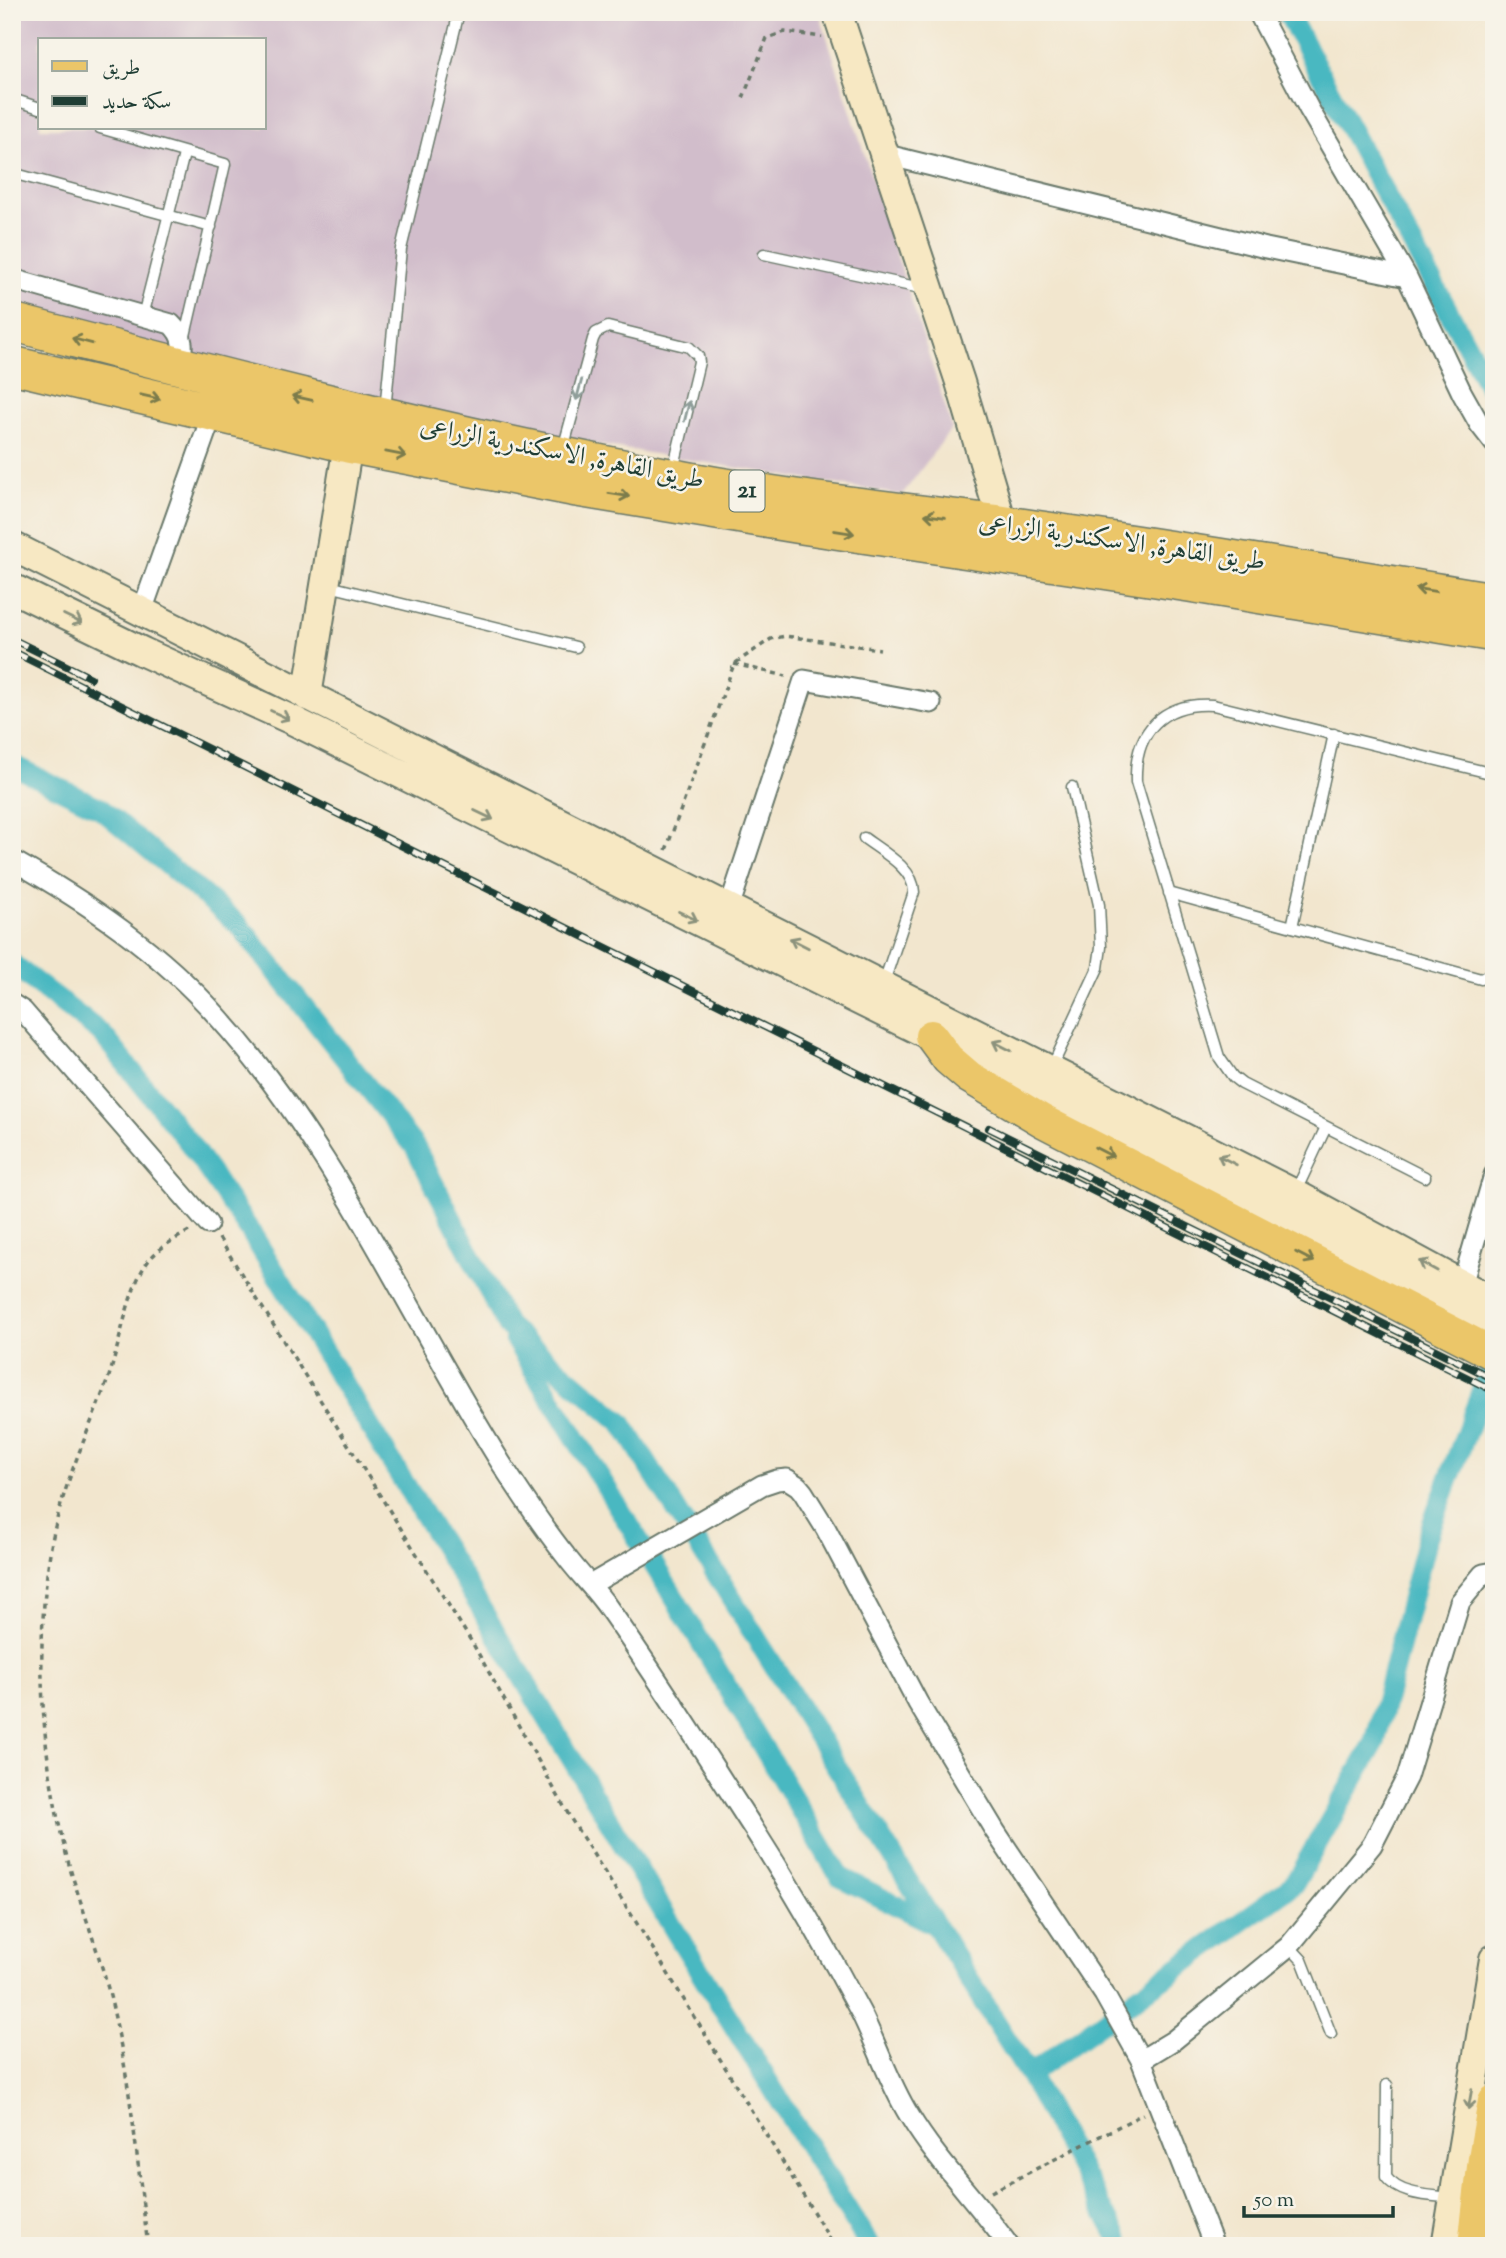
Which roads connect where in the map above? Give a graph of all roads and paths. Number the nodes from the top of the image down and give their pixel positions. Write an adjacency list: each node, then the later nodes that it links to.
1 (459, 12): 23 (lane)
2 (837, 12): 4 (main road)
3 (1258, 12): 15 (street)
4 (846, 41): 5 (path); 9 (main road)
5 (743, 98)
6 (12, 99): 7 (lane)
7 (38, 107)
8 (106, 130): 10 (lane)
9 (883, 153): 15 (street); 17 (main road)
10 (184, 154): 12 (lane); 13 (lane)
11 (12, 173): 12 (lane)
12 (169, 215): 13 (lane); 18 (lane)
13 (211, 227): 20 (lane)
14 (764, 254): 17 (lane)
15 (1407, 277): 24 (street)
16 (12, 279): 18 (street)
17 (929, 290): 27 (main road)
18 (143, 316): 20 (street)
19 (12, 322): 20 (highway, طريق القاهرة, الاسكندرية الزراعى / 21, one-way to 19)
20 (181, 356): 23 (highway, طريق القاهرة, الاسكندرية الزراعى / 21, one-way to 20)
21 (12, 365): 22 (highway, طريق القاهرة, الاسكندرية الزراعى / 21, one-way to 22)
22 (213, 412): 23 (highway, طريق القاهرة, الاسكندرية الزراعى / 21); 32 (street)
23 (362, 424): 25 (highway, طريق القاهرة, الاسكندرية الزراعى / 21); 27 (highway, طريق القاهرة, الاسكندرية الزراعى / 21, one-way to 27); 29 (main road)
24 (1494, 443)
25 (561, 456): 26 (highway, طريق القاهرة, الاسكندرية الزراعى / 21); 26 (lane, one-way to 25)
26 (671, 478): 27 (highway, طريق القاهرة, الاسكندرية الزراعى / 21, one-way to 26)
27 (1007, 541): 31 (highway, طريق القاهرة, الاسكندرية الزراعى / 21, one-way to 27); 33 (highway, طريق القاهرة, الاسكندرية الزراعى / 21)
28 (12, 546): 32 (main road)
29 (325, 585): 34 (lane); 38 (main road)
30 (12, 588): 52 (main road, one-way to 52)
31 (1494, 601)
32 (142, 611): 38 (main road)
33 (1494, 633)
34 (576, 647)
35 (880, 649): 36 (path)
36 (734, 664): 37 (path); 45 (path)
37 (804, 680): 39 (street); 47 (street)
38 (307, 696): 45 (main road)
39 (931, 703)
40 (1334, 734): 41 (lane); 46 (lane); 48 (lane)
41 (1494, 774)
42 (1072, 787): 53 (lane)
43 (864, 838): 50 (lane)
44 (12, 860): 63 (street)
45 (658, 872): 47 (main road)
46 (1169, 893): 48 (lane); 54 (lane)
47 (729, 908): 50 (main road, one-way to 47)
48 (1292, 927): 49 (lane)
49 (1494, 972)
50 (883, 986): 53 (main road, one-way to 50)
51 (12, 1004): 58 (street)
52 (931, 1036): 60 (main road); 61 (main road, one-way to 61)
53 (1050, 1070): 57 (main road, one-way to 53)
54 (1326, 1127): 56 (lane); 57 (lane)
55 (1494, 1175): 59 (street)
56 (1425, 1177)
57 (1295, 1194): 59 (main road, one-way to 57)
58 (208, 1224): 75 (path); 76 (path)
59 (1462, 1285): 60 (main road)
60 (1489, 1311)
61 (1494, 1354)
62 (1494, 1572): 64 (street)
63 (590, 1585): 67 (street); 73 (street)
64 (1289, 1947): 66 (lane); 67 (street)
65 (1494, 1959): 72 (main road, one-way to 72)
66 (1331, 2034)
67 (1141, 2060): 70 (street)
68 (1387, 2085): 72 (lane)
69 (1494, 2101): 71 (main road)
70 (1160, 2106): 73 (path); 78 (street)
71 (1484, 2158): 80 (main road); 81 (main road)
72 (1452, 2199): 79 (main road)
73 (973, 2201): 77 (street)
74 (1494, 2215): 82 (main road)
75 (148, 2246)
76 (835, 2246)
77 (1009, 2246)
78 (1214, 2246)
79 (1446, 2246)
80 (1458, 2246)
81 (1474, 2246)
82 (1487, 2246)

